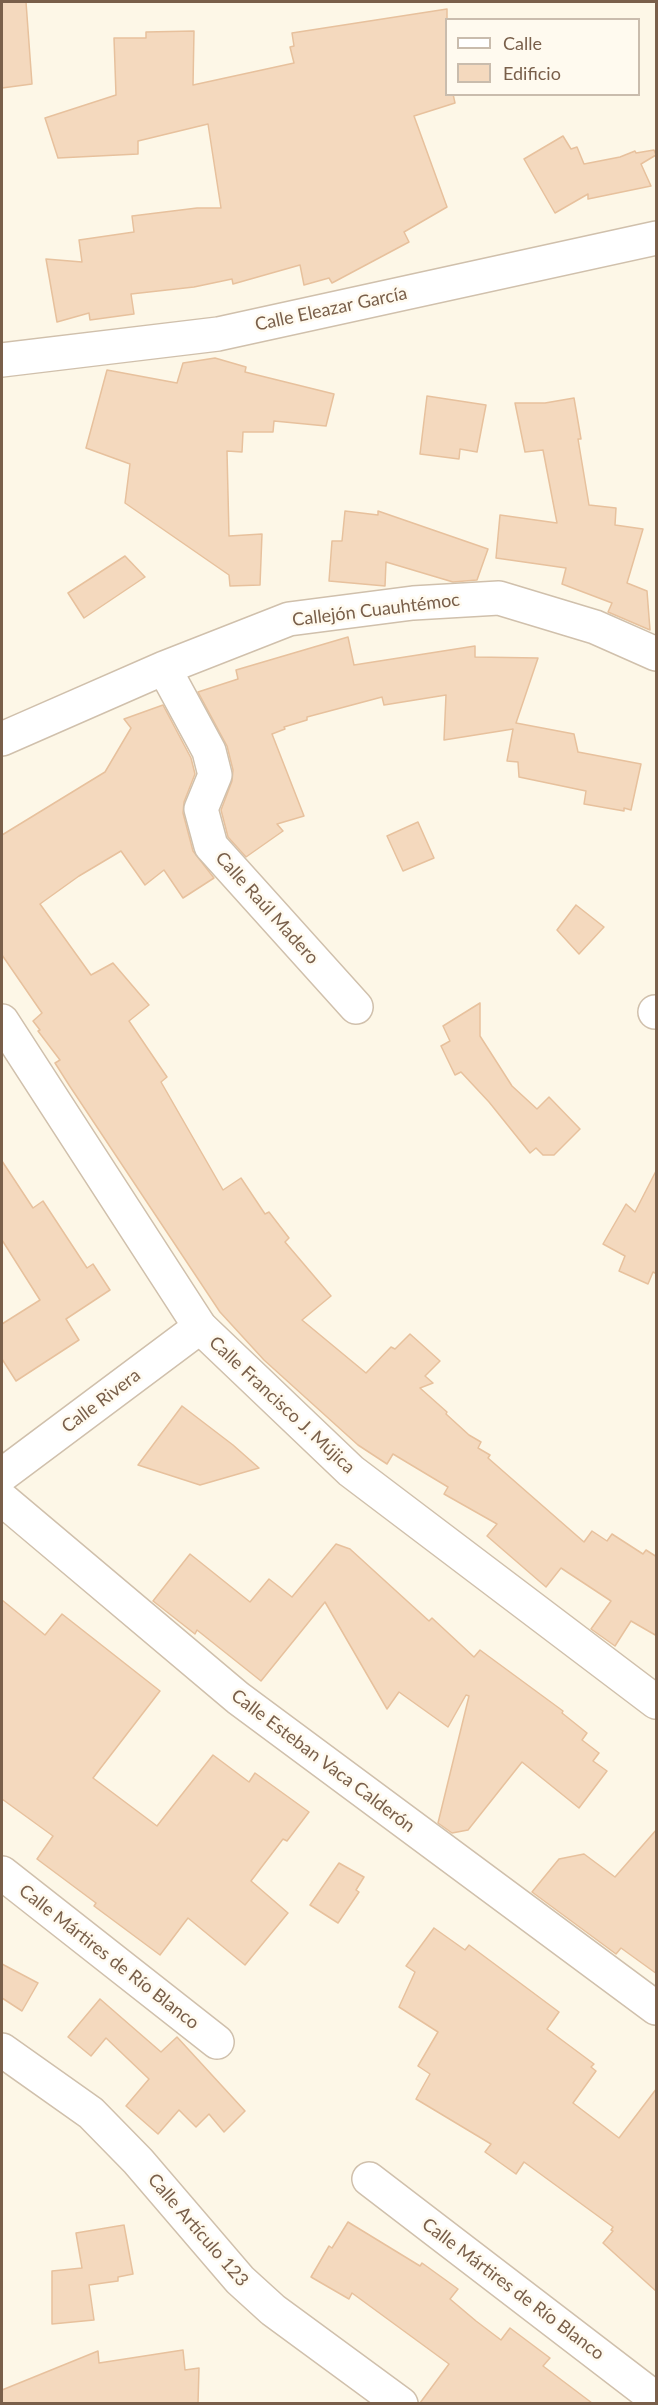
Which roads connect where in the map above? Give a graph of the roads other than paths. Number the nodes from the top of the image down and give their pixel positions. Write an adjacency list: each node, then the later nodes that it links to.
1 (657, 238): 2 (street, Calle Eleazar García)
2 (2, 360)
3 (657, 654): 4 (street, Callejón Cuauhtémoc)
4 (164, 668): 5 (street, Callejón Cuauhtémoc); 6 (street, Calle Raúl Madero)
5 (2, 739)
6 (356, 1007)
7 (2, 1021): 8 (street, Calle Francisco J. Mújica)
8 (200, 1327): 9 (street, Calle Rivera); 11 (street, Calle Francisco J. Mújica)
9 (2, 1475)
10 (2, 1499): 13 (street, Calle Esteban Vaca Calderón)
11 (657, 1701)
12 (2, 1873): 14 (street, Calle Mártires de Río Blanco)
13 (657, 2008)
14 (217, 2042)
15 (2, 2050): 18 (street, Calle Artículo 123)
16 (369, 2179): 17 (street, Calle Mártires de Río Blanco)
17 (657, 2398)
18 (401, 2403)

